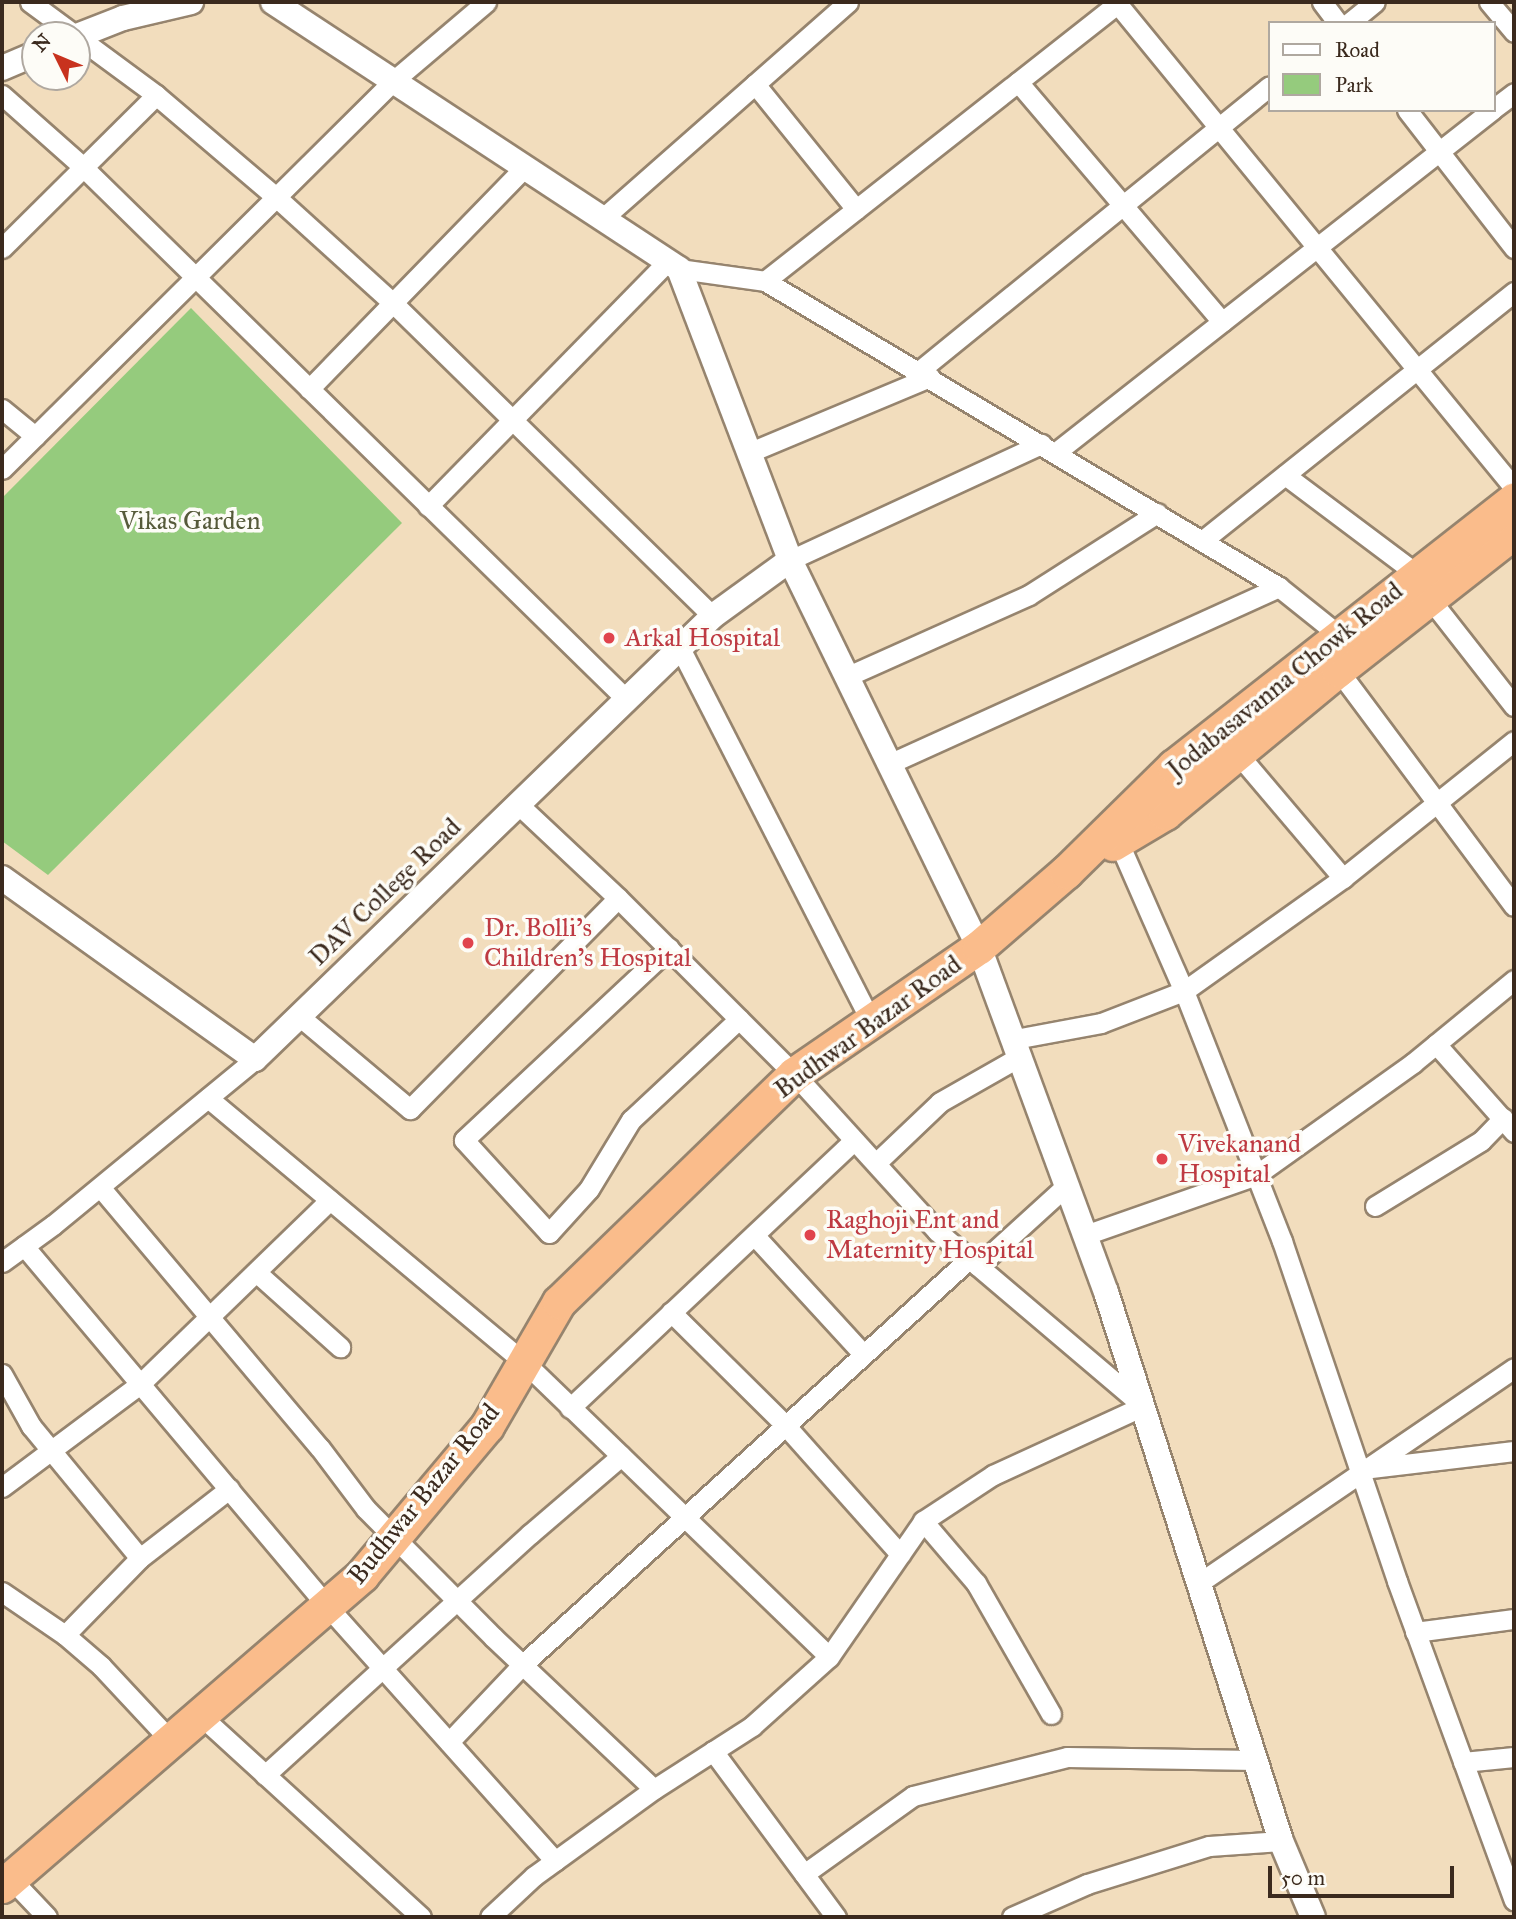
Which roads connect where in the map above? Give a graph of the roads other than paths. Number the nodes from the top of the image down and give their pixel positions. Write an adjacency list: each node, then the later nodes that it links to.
1 (30, 2): 11 (street)
2 (191, 2): 10 (street)
3 (273, 2): 19 (street)
4 (486, 2): 19 (street)
5 (848, 2): 21 (street)
6 (1118, 2): 20 (street); 29 (street)
7 (1322, 2): 12 (street)
8 (1375, 2): 13 (street)
9 (1489, 2): 15 (street)
10 (132, 10): 14 (street)
11 (56, 21)
12 (1336, 21)
13 (1351, 21)
14 (91, 29)
15 (1514, 32)
16 (91, 46): 24 (street)
17 (21, 60): 18 (street)
18 (2, 68)
19 (393, 81): 32 (street); 33 (street)
20 (1018, 82): 34 (street); 35 (street)
21 (755, 84): 35 (street); 36 (street)
22 (1268, 88): 29 (street)
23 (1514, 93): 26 (street)
24 (156, 95): 31 (street); 33 (street)
25 (2, 96): 31 (street)
26 (1495, 108)
27 (1409, 112): 30 (street)
28 (1489, 112): 30 (street)
29 (1219, 127): 34 (street); 37 (street)
30 (1439, 152): 37 (street); 39 (street)
31 (83, 167): 38 (street); 41 (street)
32 (524, 168): 36 (street); 44 (street)
33 (276, 197): 41 (street); 44 (street)
34 (1123, 205): 45 (street); 47 (street)
35 (856, 209): 42 (street)
36 (602, 219): 40 (street)
37 (1317, 247): 45 (street); 46 (street)
38 (2, 248)
39 (1514, 248)
40 (673, 265): 42 (street); 50 (street); 53 (street)
41 (195, 278): 48 (street); 51 (street)
42 (765, 281): 47 (street)
43 (1514, 292): 46 (street)
44 (393, 303): 48 (street); 50 (street)
45 (1222, 322): 52 (street)
46 (1417, 370): 55 (street); 56 (street)
47 (924, 374): 52 (street); 53 (street)
48 (309, 390): 58 (street)
49 (2, 409): 51 (street)
50 (512, 420): 58 (street); 65 (street)
51 (35, 436): 54 (street)
52 (1048, 448): 59 (street); 62 (street)
53 (748, 453): 62 (street)
54 (2, 469)
55 (1285, 475): 61 (street); 64 (street)
56 (1514, 488)
57 (1514, 499): 64 (highway, Jodabasavanna Chowk Road)
58 (428, 506): 70 (street)
59 (1157, 513): 61 (street); 69 (street)
60 (1514, 532): 64 (highway, Jodabasavanna Chowk Road)
61 (1202, 541): 63 (street)
62 (790, 560): 65 (street, DAV College Road); 69 (street)
63 (1279, 587): 66 (street); 74 (street)
64 (1424, 587): 66 (highway, Jodabasavanna Chowk Road); 68 (highway, Jodabasavanna Chowk Road); 71 (street)
65 (713, 616): 67 (street, DAV College Road)
66 (1339, 635): 78 (highway, Jodabasavanna Chowk Road)
67 (680, 648): 70 (street, DAV College Road); 89 (street)
68 (1338, 670): 73 (highway, Jodabasavanna Chowk Road); 76 (street)
69 (848, 676): 74 (street)
70 (627, 700): 75 (street, DAV College Road)
71 (1514, 706)
72 (1514, 741): 76 (street)
73 (1237, 753): 77 (highway, Jodabasavanna Chowk Road); 80 (street)
74 (891, 763): 83 (street)
75 (519, 804): 81 (street); 87 (street, DAV College Road)
76 (1435, 804): 80 (street); 82 (street)
77 (1118, 841): 78 (highway, Jodabasavanna Chowk Road); 86 (street)
78 (1066, 872): 83 (highway, Jodabasavanna Chowk Road)
79 (2, 877): 92 (street)
80 (1343, 878): 86 (street)
81 (618, 898): 84 (street); 87 (street)
82 (1514, 906)
83 (979, 947): 89 (highway, Budhwar Bazar Road); 91 (street)
84 (669, 948): 88 (street); 88 (street)
85 (1514, 980): 90 (street)
86 (1184, 991): 91 (street); 98 (street)
87 (299, 1016): 92 (street, DAV College Road)
88 (739, 1019): 93 (street)
89 (870, 1020): 93 (highway, Budhwar Bazar Road)
90 (1436, 1044): 95 (street); 98 (street)
91 (1018, 1048): 97 (street); 99 (street)
92 (255, 1059): 94 (street)
93 (794, 1074): 96 (street); 113 (highway, Budhwar Bazar Road)
94 (208, 1098): 100 (street); 101 (street)
95 (1509, 1125): 102 (street)
96 (854, 1140): 97 (street); 103 (street)
97 (876, 1163): 107 (street)
98 (1256, 1175): 104 (street); 123 (street)
99 (1066, 1185): 104 (street); 107 (street)
100 (100, 1186): 105 (street); 110 (street)
101 (330, 1200): 108 (street); 113 (street)
102 (1375, 1206)
103 (754, 1235): 109 (street); 112 (street)
104 (1085, 1235): 117 (street)
105 (24, 1246): 106 (street); 116 (street)
106 (2, 1262)
107 (974, 1263): 112 (street); 117 (street)
108 (256, 1272): 110 (street); 111 (street)
109 (671, 1312): 118 (street); 119 (street)
110 (210, 1317): 116 (street); 128 (street)
111 (340, 1347)
112 (863, 1354): 119 (street)
113 (524, 1362): 118 (street); 128 (highway, Budhwar Bazar Road)
114 (1514, 1368): 123 (street)
115 (2, 1374): 120 (street)
116 (140, 1384): 120 (street); 125 (street)
117 (1143, 1406): 127 (street); 131 (street)
118 (570, 1408): 122 (street)
119 (785, 1425): 126 (street); 129 (street)
120 (51, 1450): 124 (street); 130 (street)
121 (1514, 1451): 123 (street)
122 (621, 1456): 126 (street); 133 (street)
123 (1363, 1471): 131 (street); 136 (street)
124 (2, 1488)
125 (229, 1489): 130 (street); 134 (street)
126 (684, 1517): 138 (street); 139 (street)
127 (923, 1521): 129 (street); 141 (street)
128 (396, 1536): 133 (street); 134 (highway, Budhwar Bazar Road)
129 (900, 1555): 138 (street)
130 (140, 1558): 137 (street)
131 (1199, 1583): 147 (street)
132 (2, 1592): 137 (street)
133 (458, 1600): 139 (street); 140 (street)
134 (327, 1606): 140 (street); 142 (highway, Budhwar Bazar Road)
135 (1514, 1619): 136 (street)
136 (1415, 1632): 148 (street)
137 (65, 1635): 143 (street)
138 (829, 1657): 145 (street)
139 (523, 1665): 144 (street); 150 (street)
140 (383, 1668): 144 (street); 149 (street)
141 (1051, 1714)
142 (201, 1716): 143 (highway, Budhwar Bazar Road); 149 (street)
143 (171, 1741): 154 (highway, Budhwar Bazar Road)
144 (449, 1742): 152 (street)
145 (713, 1751): 150 (street); 153 (street)
146 (1514, 1757): 148 (street)
147 (1255, 1760): 151 (street); 153 (street)
148 (1463, 1762): 155 (street)
149 (265, 1775): 157 (street)
150 (654, 1789): 152 (street)
151 (1281, 1841): 160 (street); 161 (street)
152 (555, 1861): 158 (street)
153 (804, 1874): 159 (street)
154 (6, 1883): 156 (street)
155 (1514, 1900)
156 (47, 1917)
157 (421, 1917)
158 (490, 1917)
159 (836, 1917)
160 (1012, 1917)
161 (1313, 1917)

